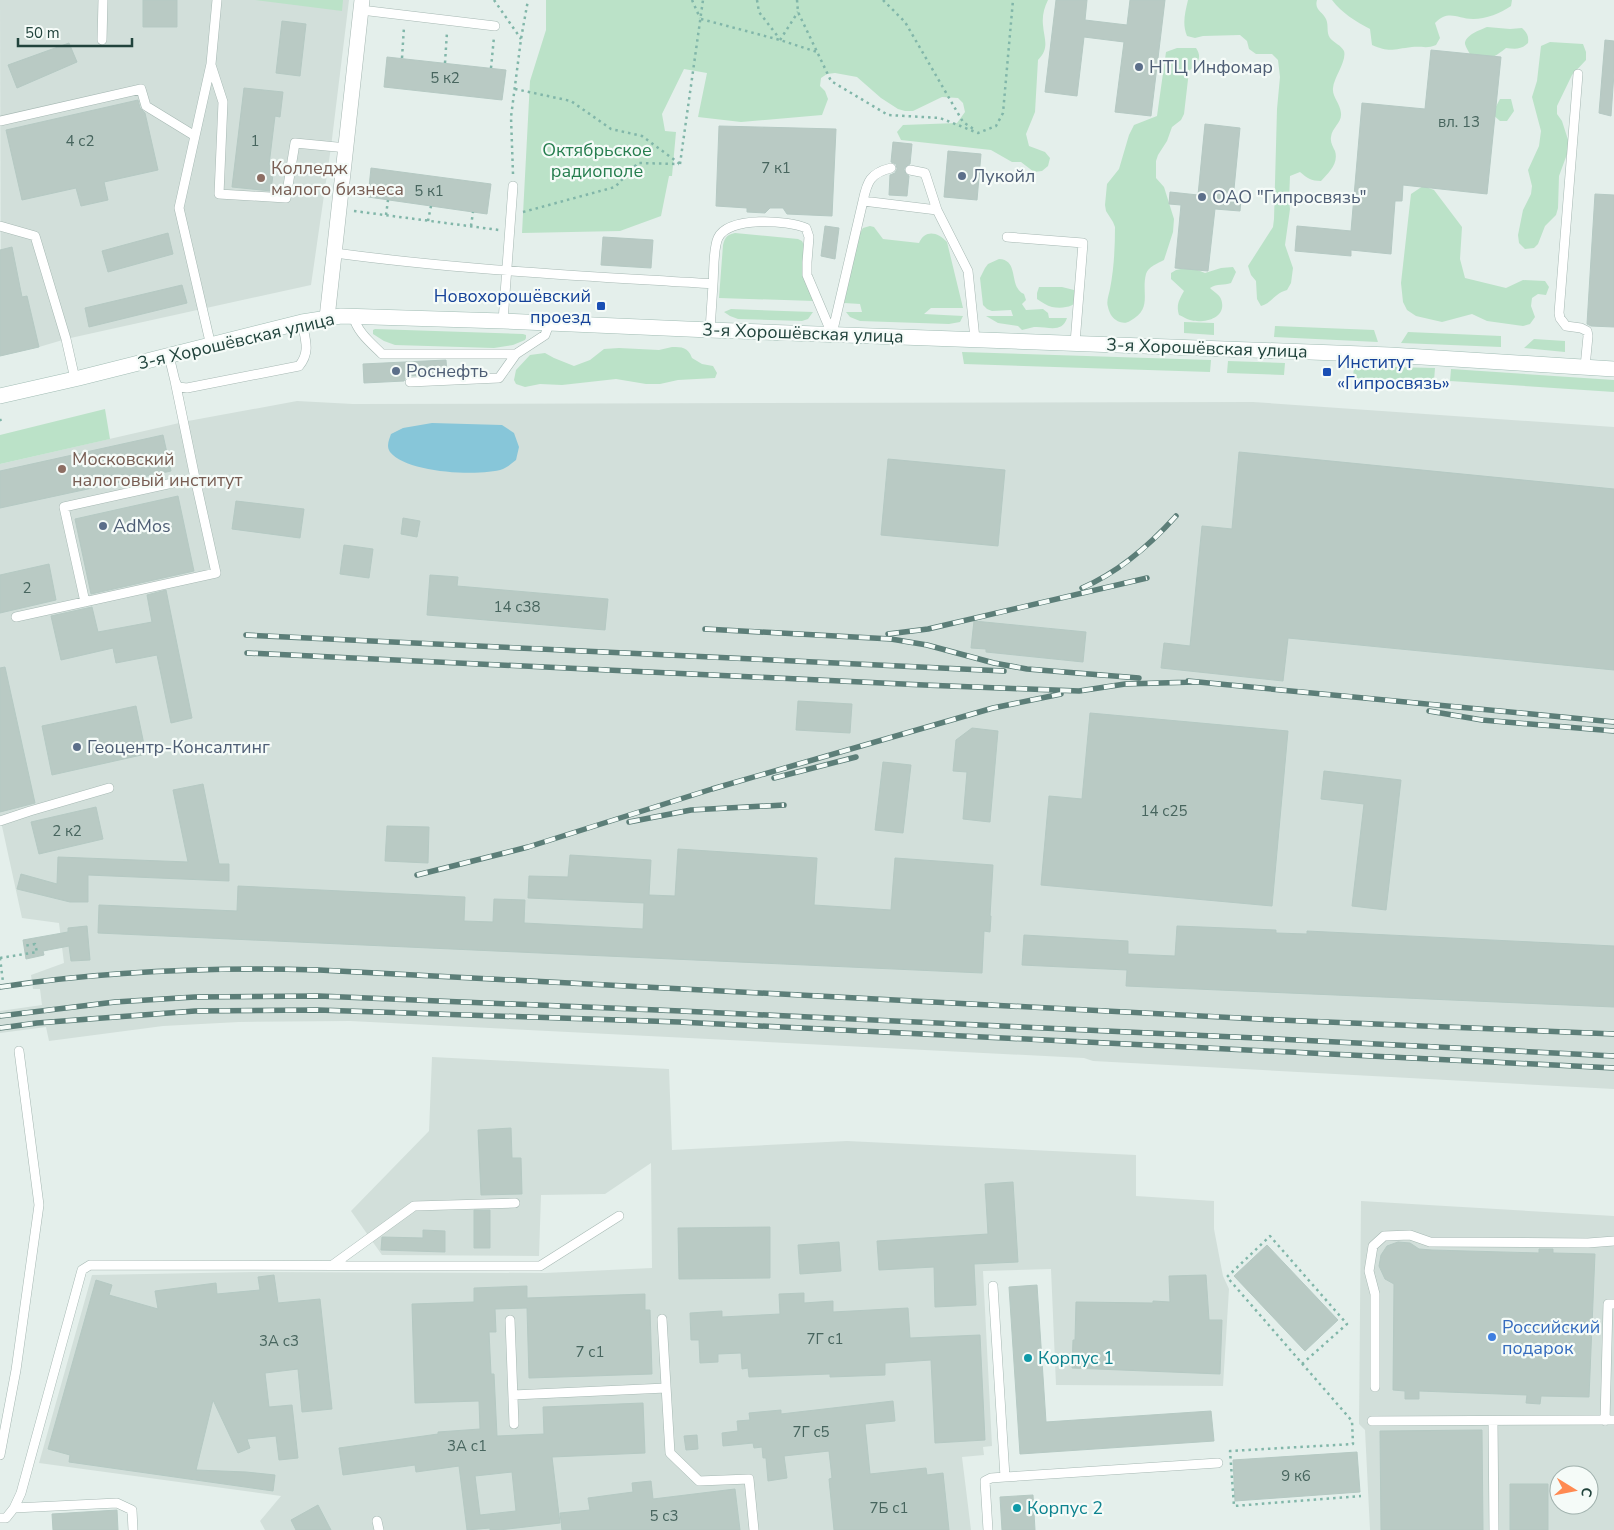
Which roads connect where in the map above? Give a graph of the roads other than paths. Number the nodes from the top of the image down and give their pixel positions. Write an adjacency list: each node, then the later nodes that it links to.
1 (104, 0): 5 (lane)
2 (217, 0): 6 (lane)
3 (362, 5): 4 (lane); 10 (street)
4 (496, 26)
5 (102, 40)
6 (211, 64): 9 (lane); 10 (lane)
7 (1578, 74): 33 (lane)
8 (0, 121): 9 (lane)
9 (195, 136): 30 (lane)
10 (347, 148): 18 (street)
11 (891, 168): 14 (lane)
12 (910, 170): 15 (lane)
13 (513, 186): 19 (lane)
14 (863, 201): 15 (lane); 27 (lane)
15 (936, 210): 28 (lane)
16 (0, 226): 35 (lane)
17 (1007, 236): 29 (lane)
18 (334, 253): 19 (lane); 22 (street)
19 (507, 272): 20 (lane); 23 (lane)
20 (713, 284): 26 (lane); 27 (lane)
21 (353, 316): 22 (street, 3-я Хорошёвская улица); 23 (street, 3-я Хорошёвская улица); 31 (lane)
22 (328, 318): 24 (street, 3-я Хорошёвская улица)
23 (503, 321): 25 (street, 3-я Хорошёвская улица)
24 (302, 322): 30 (street, 3-я Хорошёвская улица); 36 (lane)
25 (549, 324): 26 (street, 3-я Хорошёвская улица); 31 (lane)
26 (710, 330): 27 (street, 3-я Хорошёвская улица)
27 (832, 334): 28 (street, 3-я Хорошёвская улица)
28 (975, 339): 29 (street, 3-я Хорошёвская улица)
29 (1075, 343): 33 (street, 3-я Хорошёвская улица)
30 (211, 346): 32 (street, 3-я Хорошёвская улица)
31 (516, 354): 37 (lane)
32 (169, 356): 35 (street, 3-я Хорошёвская улица); 36 (lane)
33 (1585, 367): 34 (street, 3-я Хорошёвская улица)
34 (1614, 368)
35 (75, 379): 38 (street, 3-я Хорошёвская улица)
36 (175, 381): 39 (lane)
37 (410, 382)
38 (0, 396)
39 (195, 478): 40 (lane); 40 (lane)
40 (86, 602): 41 (lane)
41 (16, 617)
42 (109, 788): 43 (lane)
43 (0, 821)
44 (19, 1051): 62 (lane)
45 (515, 1203): 50 (lane)
46 (619, 1216): 50 (lane)
47 (1614, 1241): 48 (lane)
48 (1588, 1242): 49 (lane); 55 (lane)
49 (1614, 1249)
50 (334, 1265): 66 (lane)
51 (993, 1286): 65 (lane)
52 (1614, 1304): 58 (lane)
53 (662, 1319): 56 (lane)
54 (510, 1320): 57 (lane)
55 (1375, 1387)
56 (666, 1388): 57 (lane); 69 (lane)
57 (513, 1394): 61 (lane)
58 (1610, 1421): 60 (lane)
59 (1372, 1422): 60 (lane)
60 (1493, 1422): 71 (lane)
61 (514, 1424)
62 (3, 1426): 63 (lane)
63 (0, 1455)
64 (1218, 1463): 65 (lane)
65 (1005, 1477): 70 (lane)
66 (14, 1508): 67 (lane); 68 (lane)
67 (0, 1518)
68 (132, 1530)
69 (754, 1530)
70 (988, 1530)
71 (1494, 1530)

